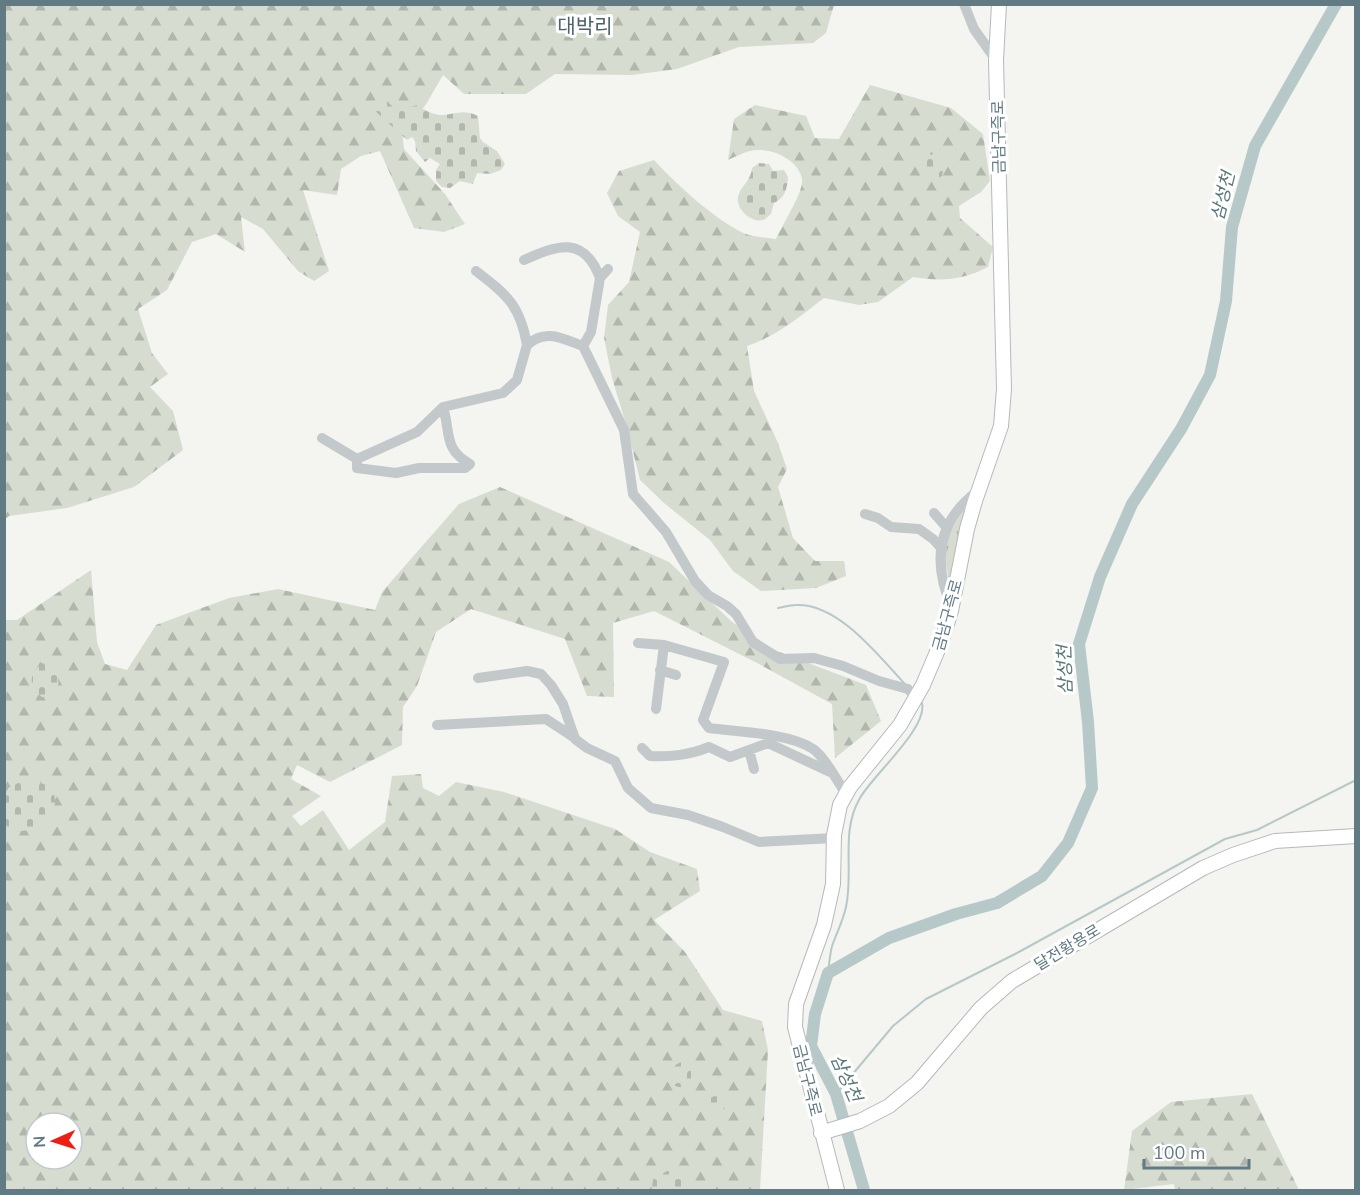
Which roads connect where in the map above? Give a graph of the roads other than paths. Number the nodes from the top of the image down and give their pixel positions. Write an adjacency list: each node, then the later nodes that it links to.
1 (964, 4): 3 (street)
2 (999, 4): 3 (main road, 금남구즉로)
3 (996, 60): 13 (main road, 금남구즉로)
4 (524, 260): 7 (street)
5 (608, 269): 7 (street)
6 (476, 271): 8 (street)
7 (600, 278): 9 (street)
8 (527, 345): 9 (street); 10 (street)
9 (583, 346): 24 (street)
10 (443, 407): 12 (street); 12 (street)
11 (322, 438): 12 (street)
12 (357, 459)
13 (979, 490): 16 (street); 18 (main road, 금남구즉로)
14 (934, 513): 16 (street)
15 (865, 514): 17 (street)
16 (947, 528): 17 (street)
17 (942, 549): 18 (street)
18 (952, 608): 24 (main road, 금남구즉로)
19 (638, 644): 20 (street)
20 (664, 645): 21 (street); 31 (street)
21 (660, 670): 22 (street); 25 (street)
22 (676, 675)
23 (478, 678): 27 (street)
24 (916, 698): 32 (main road, 금남구즉로)
25 (656, 709)
26 (437, 725): 27 (street)
27 (575, 739): 34 (street)
28 (642, 748): 29 (street)
29 (749, 750): 30 (street); 31 (street)
30 (754, 769)
31 (831, 772): 32 (street)
32 (846, 794): 34 (main road, 금남구즉로)
33 (1356, 836): 35 (main road, 달전황용로)
34 (834, 838): 35 (main road, 금남구즉로)
35 (826, 1131): 36 (main road, 금남구즉로)
36 (837, 1191)

